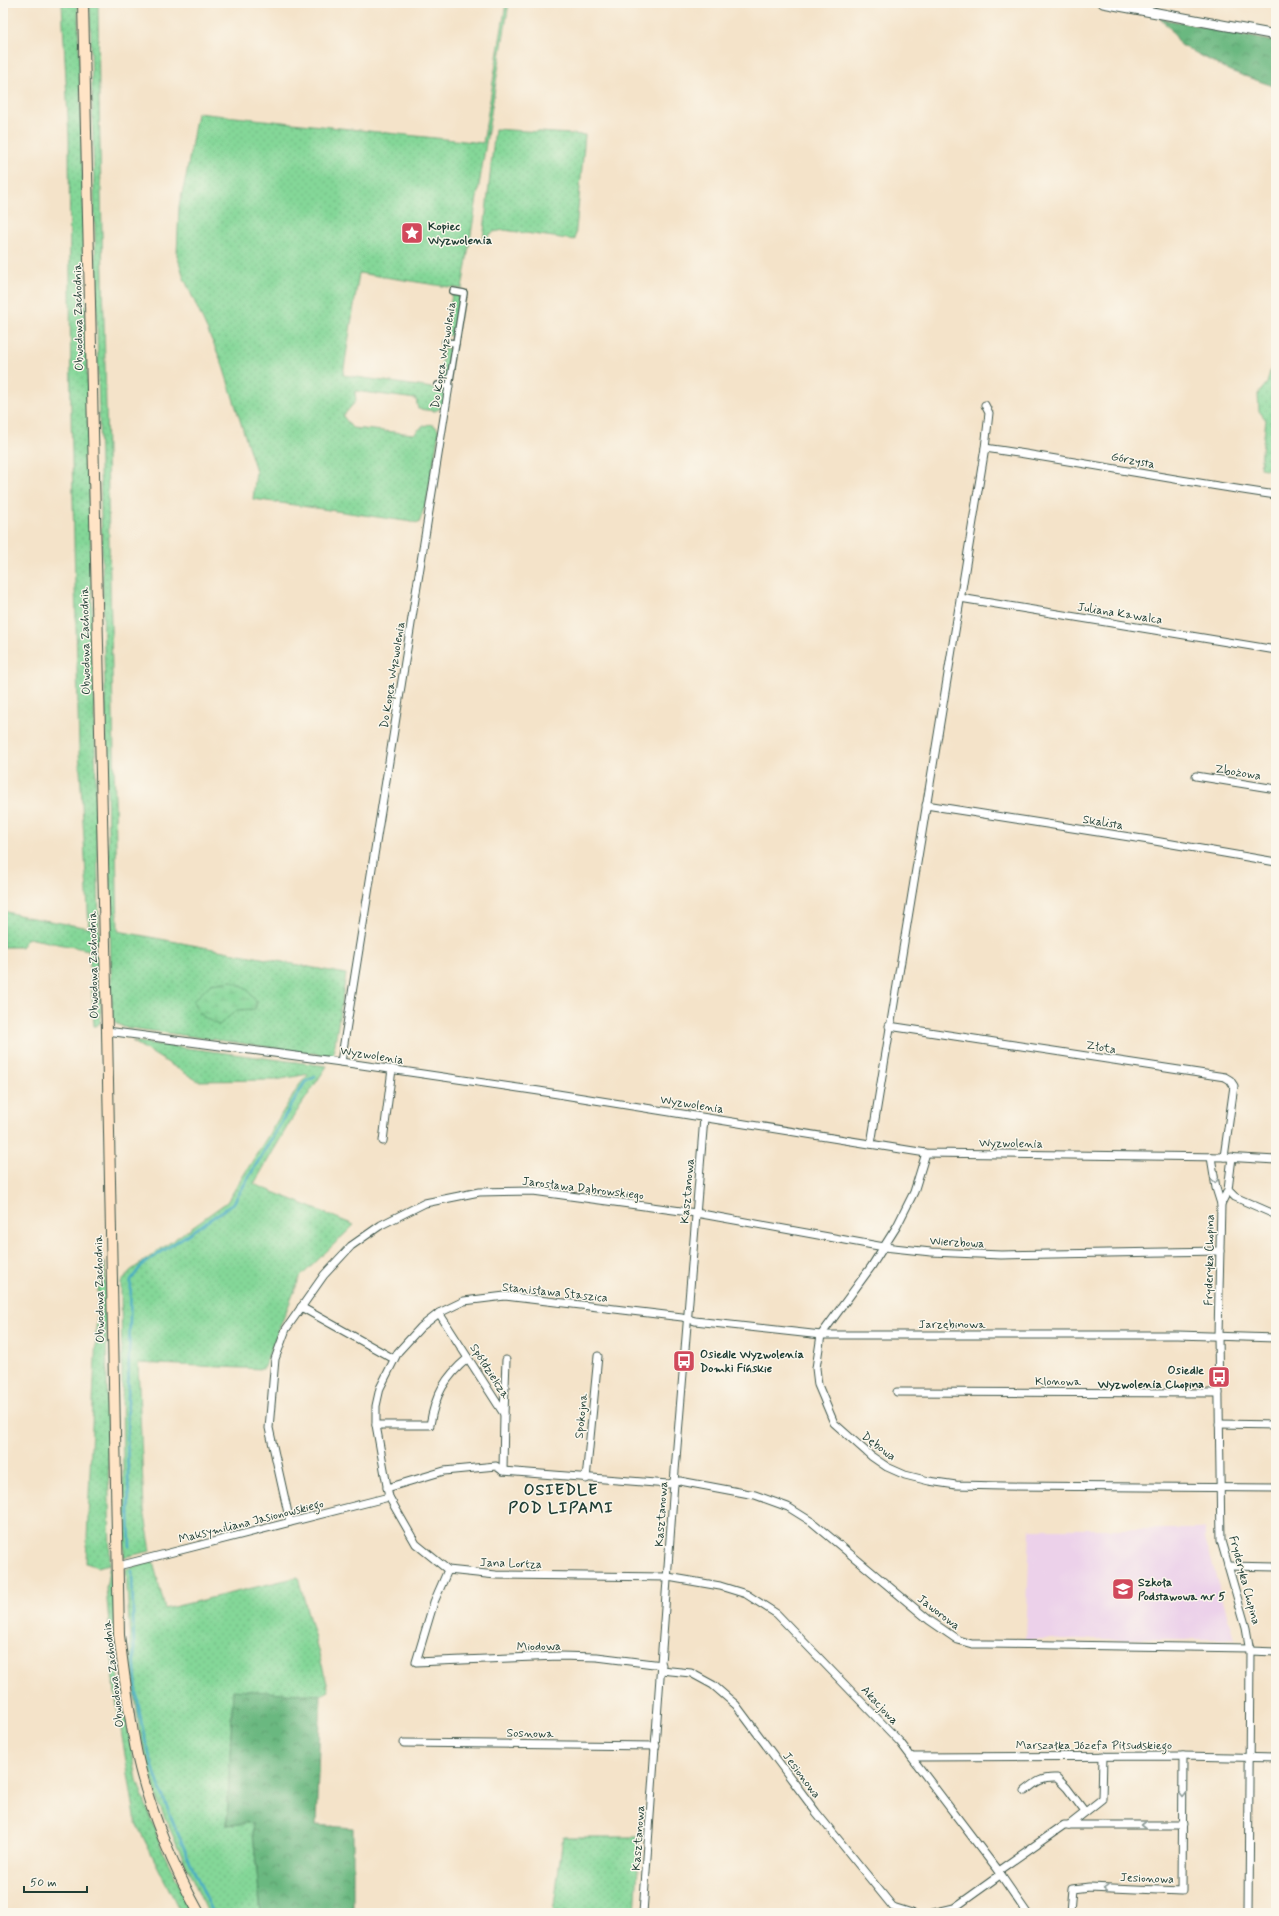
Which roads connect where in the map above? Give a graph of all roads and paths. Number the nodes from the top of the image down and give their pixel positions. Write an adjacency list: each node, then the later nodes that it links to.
1 (83, 3): 19 (main road, Obwodowa Zachodnia)
2 (1103, 3): 3 (street)
3 (1276, 35)
4 (453, 291): 6 (street, Do Kopca Wyzwolenia)
5 (445, 342): 6 (street)
6 (456, 344): 8 (street, Do Kopca Wyzwolenia)
7 (438, 385): 8 (street)
8 (449, 386): 20 (street, Do Kopca Wyzwolenia)
9 (985, 405): 10 (street)
10 (985, 448): 11 (street, Górzysta); 12 (street)
11 (1276, 495)
12 (960, 598): 13 (street, Juliana Kawalca); 16 (street)
13 (1276, 650)
14 (1196, 776): 15 (street, Zbożowa)
15 (1276, 789)
16 (926, 805): 17 (street, Skalista); 18 (street)
17 (1276, 862)
18 (889, 1026): 24 (street); 27 (street, Złota)
19 (107, 1031): 20 (street, Wyzwolenia); 60 (main road, Obwodowa Zachodnia)
20 (341, 1062): 21 (street, Wyzwolenia)
21 (392, 1070): 22 (street, Wyzwolenia); 23 (street)
22 (704, 1118): 24 (street, Wyzwolenia); 32 (street, Kasztanowa)
23 (383, 1141)
24 (871, 1144): 25 (street, Wyzwolenia)
25 (926, 1153): 26 (street, Wyzwolenia); 34 (street, Dębowa)
26 (1211, 1157): 27 (street, Wyzwolenia); 31 (street, Fryderyka Chopina, one-way to 31)
27 (1224, 1157): 28 (street, Wyzwolenia)
28 (1232, 1157): 29 (street, Wyzwolenia); 30 (street, Fryderyka Chopina)
29 (1276, 1160)
30 (1228, 1190): 31 (street, Fryderyka Chopina); 33 (street)
31 (1221, 1204): 35 (street, Fryderyka Chopina)
32 (696, 1213): 34 (street, Wierzbowa); 36 (street, Jarosława Dąbrowskiego); 38 (street, Kasztanowa)
33 (1276, 1215)
34 (884, 1247): 35 (street, Wierzbowa); 39 (street, Dębowa)
35 (1220, 1251): 40 (street, Fryderyka Chopina)
36 (301, 1307): 44 (street); 59 (street, Jarosława Dąbrowskiego)
37 (438, 1313): 38 (street, Stanisława Staszica); 43 (street, Spółdzielcza); 44 (street, Stanisława Staszica)
38 (688, 1318): 39 (street, Jarzębinowa); 54 (street, Kasztanowa)
39 (821, 1335): 40 (street, Jarzębinowa); 56 (street, Dębowa)
40 (1218, 1335): 41 (street, Jarzębinowa); 47 (street, Fryderyka Chopina)
41 (1276, 1338)
42 (598, 1356): 53 (street, Spokojna)
43 (468, 1358): 48 (street, Spółdzielcza); 50 (street)
44 (394, 1359): 50 (street, Stanisława Staszica)
45 (506, 1360): 48 (street)
46 (897, 1392): 47 (street, Klonowa)
47 (1219, 1393): 49 (street, Fryderyka Chopina)
48 (504, 1414): 52 (street, Spółdzielcza)
49 (1219, 1424): 51 (street); 56 (street, Fryderyka Chopina)
50 (376, 1425): 55 (street, Stanisława Staszica)
51 (1276, 1425)
52 (503, 1471): 53 (street); 55 (street)
53 (586, 1479): 54 (street)
54 (674, 1483): 64 (street, Kasztanowa); 65 (street, Jaworowa)
55 (387, 1488): 58 (street, Stanisława Staszica)
56 (1219, 1488): 57 (street, Dębowa); 61 (street, Fryderyka Chopina)
57 (1276, 1488)
58 (389, 1497): 59 (street, Maksymiliana Jasionowskiego); 63 (street)
59 (290, 1522): 60 (street, Maksymiliana Jasionowskiego)
60 (118, 1566): 80 (main road, Obwodowa Zachodnia)
61 (1228, 1566): 62 (street); 65 (street, Fryderyka Chopina)
62 (1276, 1567)
63 (448, 1570): 64 (street, Jana Lortza); 67 (street, Miodowa)
64 (668, 1577): 67 (street, Kasztanowa); 72 (street, Akacjowa)
65 (1250, 1649): 66 (street, Jaworowa); 73 (street, Fryderyka Chopina)
66 (1276, 1652)
67 (662, 1667): 69 (street, Kasztanowa); 82 (street, Jesionowa)
68 (404, 1743): 69 (street, Sosnowa)
69 (656, 1746): 81 (street, Kasztanowa)
70 (1103, 1756): 71 (street, Marszałka Józefa Piłsudskiego); 72 (street, Marszałka Józefa Piłsudskiego); 76 (street)
71 (1183, 1756): 73 (street, Marszałka Józefa Piłsudskiego); 78 (street, Jesionowa, one-way to 78)
72 (913, 1757): 79 (street, Akacjowa)
73 (1250, 1758): 74 (street, Marszałka Józefa Piłsudskiego); 86 (street, Fryderyka Chopina)
74 (1276, 1758)
75 (1025, 1791): 76 (street)
76 (1085, 1812): 77 (street)
77 (1069, 1825): 78 (street, one-way to 77); 79 (street)
78 (1183, 1825): 85 (street, Jesionowa, one-way to 85)
79 (999, 1873): 83 (street); 84 (street, Akacjowa)
80 (199, 1913)
81 (643, 1913)
82 (912, 1913)
83 (933, 1913)
84 (1027, 1913)
85 (1070, 1913)
86 (1248, 1913)

